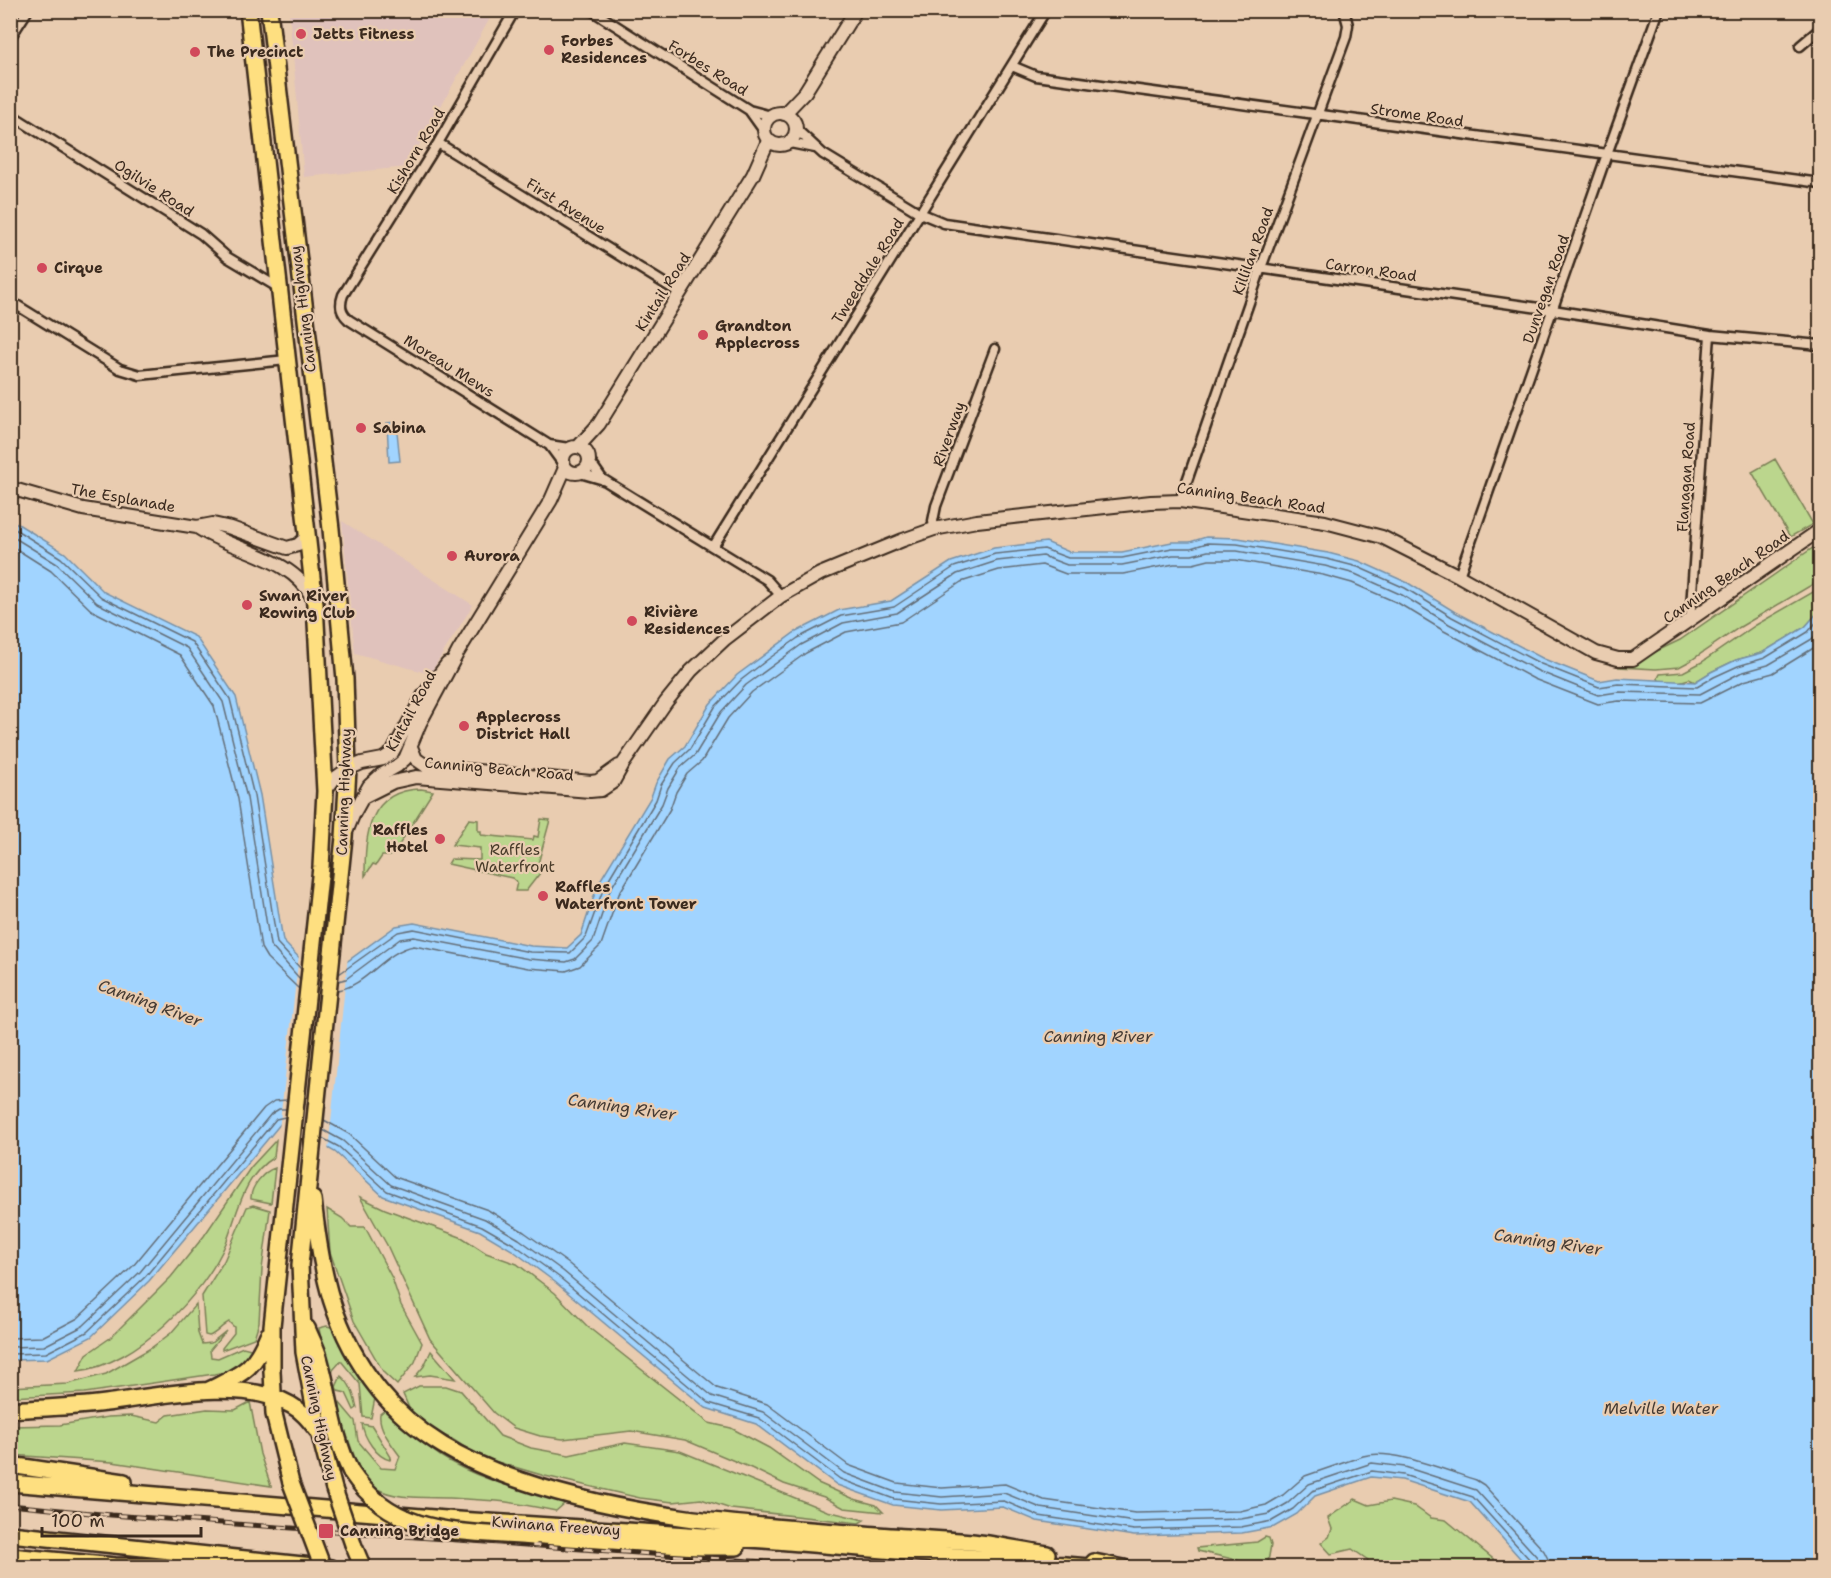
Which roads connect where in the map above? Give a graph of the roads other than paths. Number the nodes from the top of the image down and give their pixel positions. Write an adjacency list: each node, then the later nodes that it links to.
1 (28, 10): 11 (street)
2 (248, 10): 27 (highway, Canning Highway)
3 (269, 10): 56 (highway, Canning Highway)
4 (515, 10): 21 (street, Kishorn Road)
5 (591, 10): 15 (street, Forbes Road)
6 (856, 10): 14 (street)
7 (1046, 10): 13 (street, Tweeddale Road)
8 (1344, 10): 18 (street, Killilan Road)
9 (1659, 10): 23 (street, Dunvegan Road)
10 (1821, 29): 12 (street)
11 (10, 38)
12 (1800, 46)
13 (1012, 66): 18 (street, Strome Road); 25 (street, Tweeddale Road)
14 (805, 92): 17 (street); 19 (street)
15 (749, 110): 17 (street, Forbes Road); 20 (street, Forbes Road)
16 (10, 114): 27 (street, Ogilvie Road)
17 (777, 115): 19 (street); 20 (street)
18 (1317, 115): 23 (street, Strome Road); 26 (street, Killilan Road)
19 (796, 128): 20 (street); 22 (street)
20 (775, 140): 22 (street); 28 (street, Kintail Road)
21 (438, 143): 28 (street, First Avenue); 30 (street, Kishorn Road)
22 (816, 148): 25 (street)
23 (1607, 154): 24 (street, Strome Road); 31 (street, Dunvegan Road)
24 (1821, 183)
25 (920, 213): 26 (street, Carron Road); 48 (street, Tweeddale Road)
26 (1261, 268): 31 (street, Carron Road); 43 (street, Killilan Road)
27 (279, 289): 35 (highway, Canning Highway)
28 (680, 293): 36 (street, Kintail Road)
29 (10, 301): 35 (street)
30 (341, 306): 37 (street, Moreau Mews)
31 (1553, 310): 32 (street, Carron Road); 49 (street, Dunvegan Road)
32 (1710, 335): 33 (street, Carron Road); 52 (street, Flanagan Road)
33 (1821, 345)
34 (995, 349): 45 (street, Riverway)
35 (287, 360): 47 (highway, Canning Highway)
36 (599, 424): 38 (street, Kintail Road); 39 (street, Kintail Road)
37 (549, 445): 38 (street, Moreau Mews); 40 (street, Moreau Mews)
38 (574, 448): 39 (street); 40 (street)
39 (589, 458): 40 (street); 41 (street)
40 (571, 470): 41 (street); 53 (street, Kintail Road)
41 (604, 480): 48 (street)
42 (10, 488): 44 (street, The Esplanade)
43 (1180, 501): 45 (street, Canning Beach Road); 49 (street, Canning Beach Road)
44 (197, 526): 47 (street, The Esplanade); 51 (street, The Esplanade)
45 (934, 529): 50 (street, Canning Beach Road)
46 (1821, 530): 52 (street, Canning Beach Road)
47 (308, 536): 51 (highway, Canning Highway)
48 (713, 547): 50 (street)
49 (1459, 576): 52 (street, Canning Beach Road)
50 (781, 596): 55 (street, Canning Beach Road)
51 (315, 604): 57 (highway, Canning Highway)
52 (1690, 621)
53 (458, 652): 54 (street, Kintail Road); 56 (street, Kintail Road)
54 (411, 747): 55 (street, Canning Beach Road); 58 (street, Kintail Road)
55 (623, 764): 58 (street, Canning Beach Road)
56 (348, 769): 57 (street); 59 (highway, Canning Highway)
57 (325, 791): 62 (highway, Canning Highway)
58 (363, 797): 59 (street, Kintail Road)
59 (344, 837): 60 (highway, Canning Highway)
60 (310, 1169): 61 (highway, Canning Highway); 79 (highway)
61 (302, 1317): 66 (highway, Canning Highway); 71 (highway, bridge)
62 (272, 1326): 63 (highway); 64 (highway, Canning Highway)
63 (209, 1389): 64 (highway); 65 (highway)
64 (273, 1397): 66 (highway); 76 (highway, Canning Highway, bridge)
65 (10, 1410)
66 (319, 1432): 77 (highway, Canning Highway, bridge)
67 (10, 1465): 69 (highway)
68 (10, 1483): 69 (highway, Kwinana Freeway)
69 (248, 1501): 71 (highway, Kwinana Freeway)
70 (10, 1534): 74 (highway)
71 (844, 1546): 78 (highway, Kwinana Freeway)
72 (10, 1556): 74 (highway)
73 (10, 1565): 75 (highway)
74 (331, 1567)
75 (22, 1568)
76 (323, 1568)
77 (363, 1568)
78 (1101, 1568)
79 (1124, 1568)

